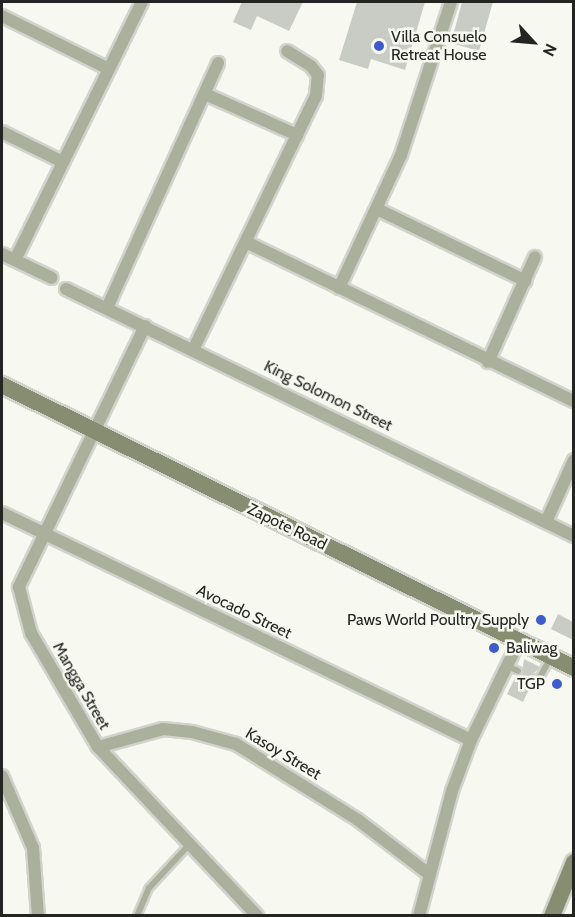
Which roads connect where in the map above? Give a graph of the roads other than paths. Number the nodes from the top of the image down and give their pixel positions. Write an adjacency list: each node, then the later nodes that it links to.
1 (142, 2): 6 (street)
2 (451, 2): 11 (street)
3 (2, 16): 6 (street)
4 (287, 51): 9 (street)
5 (218, 63): 7 (street)
6 (109, 69): 10 (street)
7 (205, 94): 9 (street); 20 (street)
8 (2, 132): 10 (street)
9 (297, 135): 12 (street)
10 (63, 162): 15 (street)
11 (377, 208): 17 (street); 18 (street)
12 (248, 243): 18 (street); 22 (street)
13 (2, 254): 15 (street)
14 (535, 257): 17 (street)
15 (15, 260): 16 (street)
16 (52, 278)
17 (526, 281): 23 (street)
18 (339, 288): 23 (street)
19 (66, 289): 20 (street, King Solomon Street)
20 (107, 308): 21 (street, King Solomon Street)
21 (145, 326): 22 (street, King Solomon Street); 26 (street, Mangga Street)
22 (194, 348): 29 (street, King Solomon Street)
23 (488, 362): 25 (street)
24 (2, 385): 26 (main road, Zapote Road)
25 (573, 401)
26 (96, 432): 30 (street, Mangga Street); 32 (main road, Zapote Road)
27 (573, 460): 29 (street)
28 (2, 513): 30 (street, Avocado Street)
29 (546, 522): 31 (street, King Solomon Street)
30 (43, 533): 38 (street, Avocado Street); 39 (street, Mangga Street)
31 (573, 536)
32 (519, 641): 33 (main road, Zapote Road); 34 (street)
33 (551, 656): 35 (main road, Zapote Road); 37 (lane)
34 (506, 665): 36 (lane); 38 (street)
35 (573, 668)
36 (519, 671)
37 (535, 679)
38 (471, 740): 43 (street)
39 (98, 747): 41 (street, Mangga Street); 43 (street, Kasoy Street)
40 (2, 776): 44 (street)
41 (188, 846): 45 (lane); 46 (street, Mangga Street)
42 (573, 862): 48 (main road)
43 (429, 874): 47 (street)
44 (38, 915)
45 (136, 915)
46 (257, 915)
47 (419, 915)
48 (552, 915)

